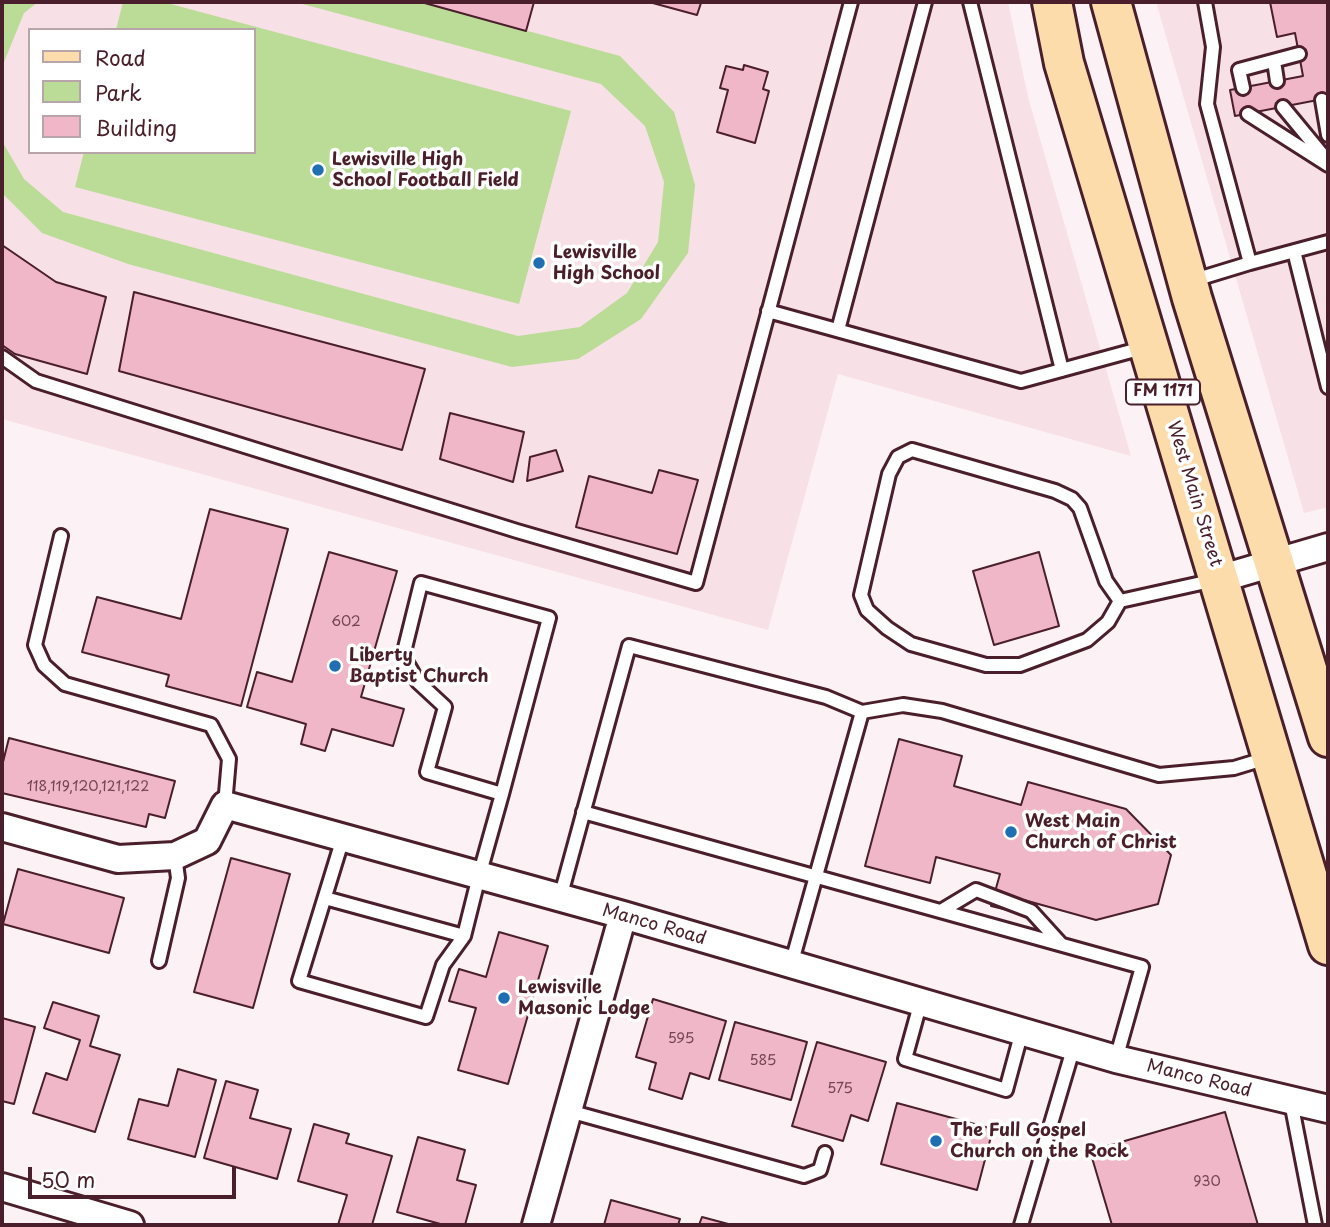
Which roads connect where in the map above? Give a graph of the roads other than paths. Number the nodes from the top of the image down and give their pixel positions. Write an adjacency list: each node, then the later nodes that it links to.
1 (851, 2): 20 (lane)
2 (925, 2): 21 (lane)
3 (970, 2): 24 (lane)
4 (1052, 2): 22 (main road, West Main Street / FM 1171)
5 (1111, 2): 19 (main road, FM 1171)
6 (1205, 2): 18 (lane)
7 (1299, 54): 8 (lane)
8 (1274, 61): 9 (lane); 10 (lane)
9 (1277, 81)
10 (1243, 88)
11 (1322, 100): 14 (lane)
12 (1283, 107): 15 (lane)
13 (1248, 114): 15 (lane)
14 (1328, 135)
15 (1328, 163)
16 (1328, 242): 17 (lane)
17 (1294, 251): 18 (lane); 25 (lane)
18 (1250, 263): 19 (lane)
19 (1187, 282): 28 (main road, FM 1171)
20 (768, 311): 21 (lane); 23 (lane)
21 (838, 330): 24 (lane)
22 (1149, 346): 24 (lane); 29 (main road, West Main Street / FM 1171)
23 (2, 357)
24 (1062, 370)
25 (1328, 385)
26 (61, 536): 35 (lane)
27 (1328, 547): 28 (street)
28 (1274, 564): 29 (street); 32 (main road, FM 1171)
29 (1219, 579): 30 (lane); 33 (main road, West Main Street / FM 1171)
30 (1120, 601): 30 (lane)
31 (862, 712): 33 (lane); 36 (lane); 41 (lane)
32 (1328, 737)
33 (1272, 757): 48 (main road, West Main Street / FM 1171)
34 (502, 794): 34 (lane); 40 (lane)
35 (225, 805): 38 (street, Manco Road); 39 (street)
36 (583, 812): 41 (lane); 43 (lane)
37 (2, 827): 39 (street)
38 (343, 838): 40 (street, Manco Road); 42 (lane)
39 (175, 856): 49 (lane)
40 (479, 876): 43 (street, Manco Road); 46 (lane)
41 (816, 876): 44 (lane); 50 (lane)
42 (325, 898): 46 (lane); 46 (lane)
43 (560, 898): 45 (street, Manco Road)
44 (941, 911): 47 (lane); 47 (lane)
45 (623, 915): 50 (street, Manco Road); 57 (street)
46 (464, 936)
47 (1061, 944): 54 (lane)
48 (1328, 944)
49 (159, 961)
50 (791, 965): 51 (street, Manco Road)
51 (921, 1001): 52 (street, Manco Road); 52 (lane)
52 (1021, 1031): 53 (street, Manco Road)
53 (1074, 1046): 54 (street, Manco Road); 62 (lane)
54 (1116, 1059): 55 (street, Manco Road)
55 (1291, 1102): 56 (street, Manco Road); 63 (lane)
56 (1328, 1109)
57 (569, 1111): 58 (lane); 61 (street)
58 (825, 1153)
59 (2, 1187): 60 (street)
60 (130, 1225)
61 (536, 1225)
62 (1021, 1225)
63 (1315, 1225)

